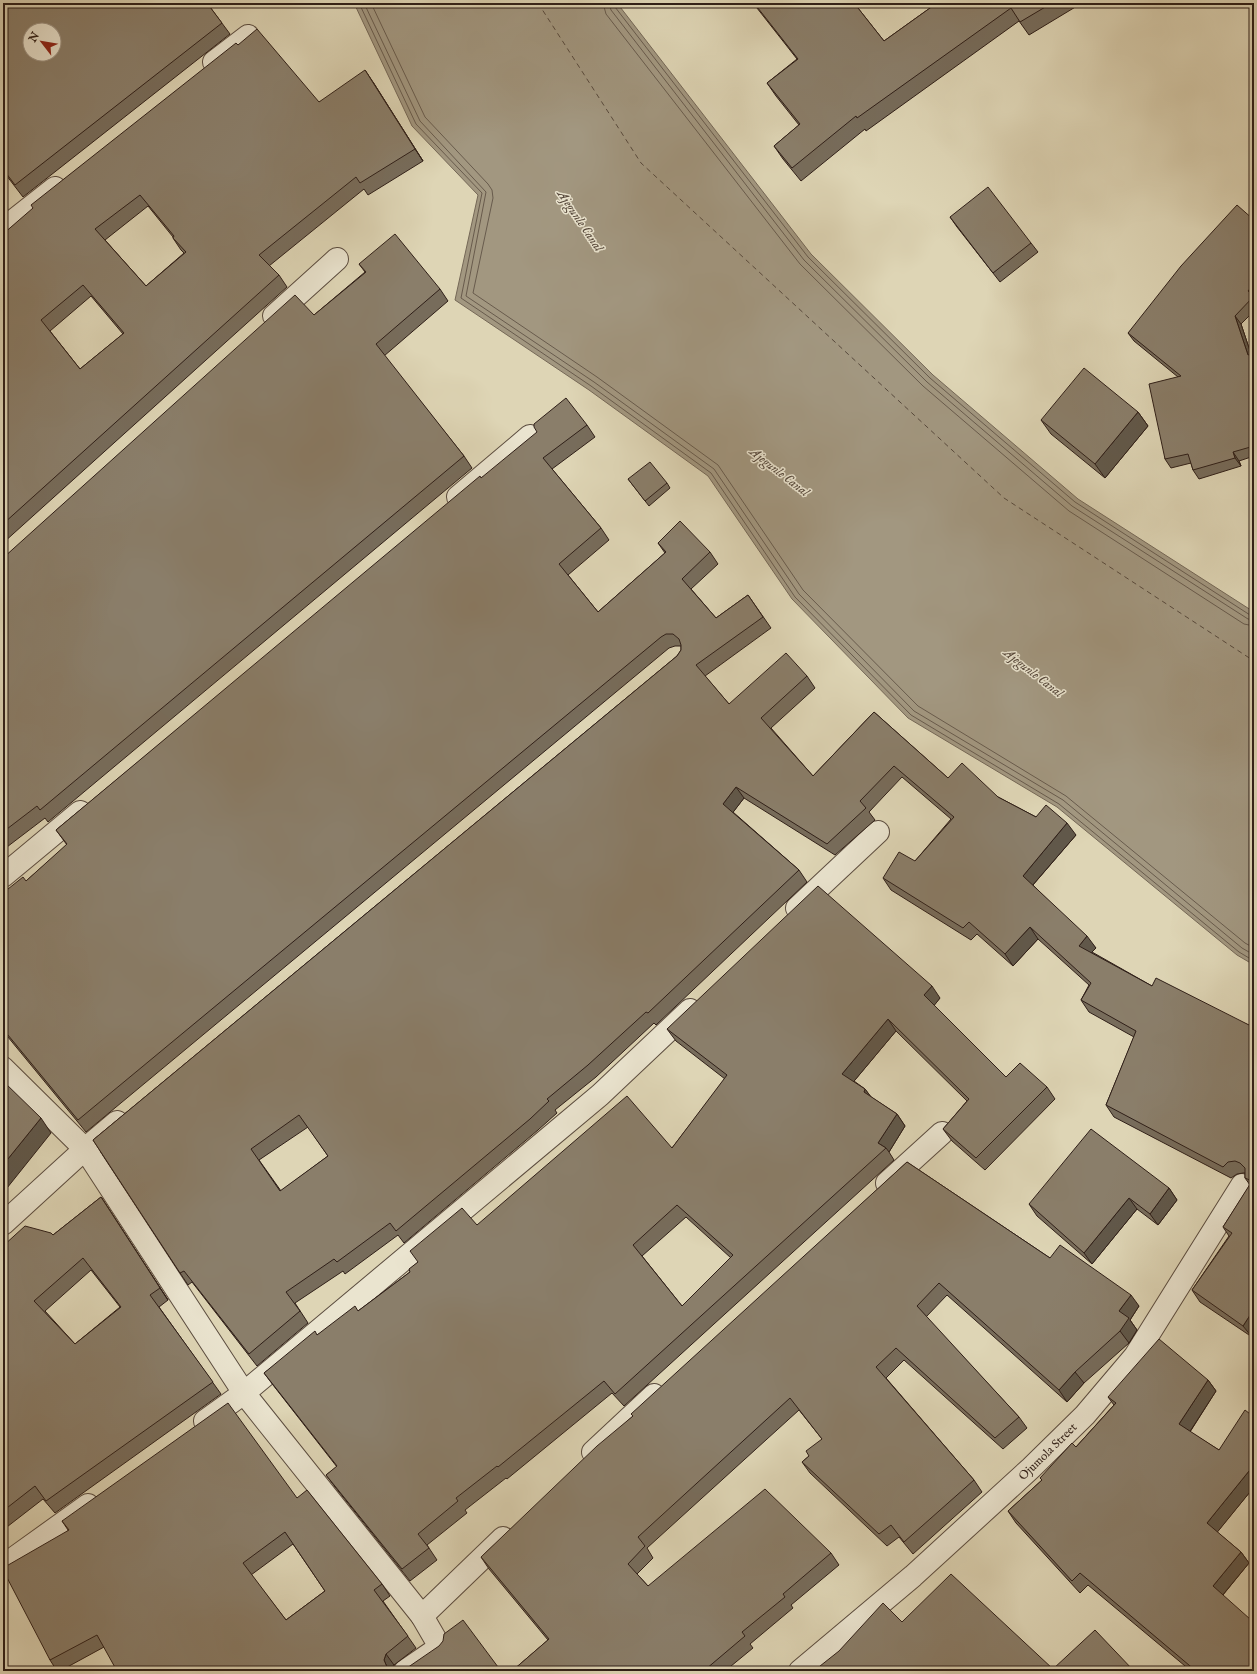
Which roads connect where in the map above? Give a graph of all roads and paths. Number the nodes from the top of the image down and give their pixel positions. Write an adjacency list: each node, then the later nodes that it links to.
1 (248, 36): 2 (street)
2 (200, 73)
3 (72, 175): 4 (street)
4 (3, 230)
5 (337, 259): 6 (street)
6 (261, 328)
7 (530, 436): 8 (street)
8 (444, 508)
9 (95, 800): 11 (street)
10 (878, 832): 12 (street)
11 (3, 876)
12 (785, 920)
13 (704, 996): 22 (street)
14 (3, 1068): 17 (street)
15 (134, 1108): 17 (street)
16 (942, 1133): 19 (street)
17 (85, 1149): 20 (street); 22 (street)
18 (1242, 1185): 30 (street, Ojumola Street)
19 (872, 1197)
20 (3, 1224)
21 (668, 1382): 24 (street)
22 (244, 1393): 23 (street); 28 (street)
23 (187, 1434)
24 (581, 1463)
25 (105, 1493): 27 (street)
26 (519, 1523): 28 (street)
27 (3, 1566)
28 (422, 1616): 29 (street)
29 (405, 1671)
30 (800, 1671)

